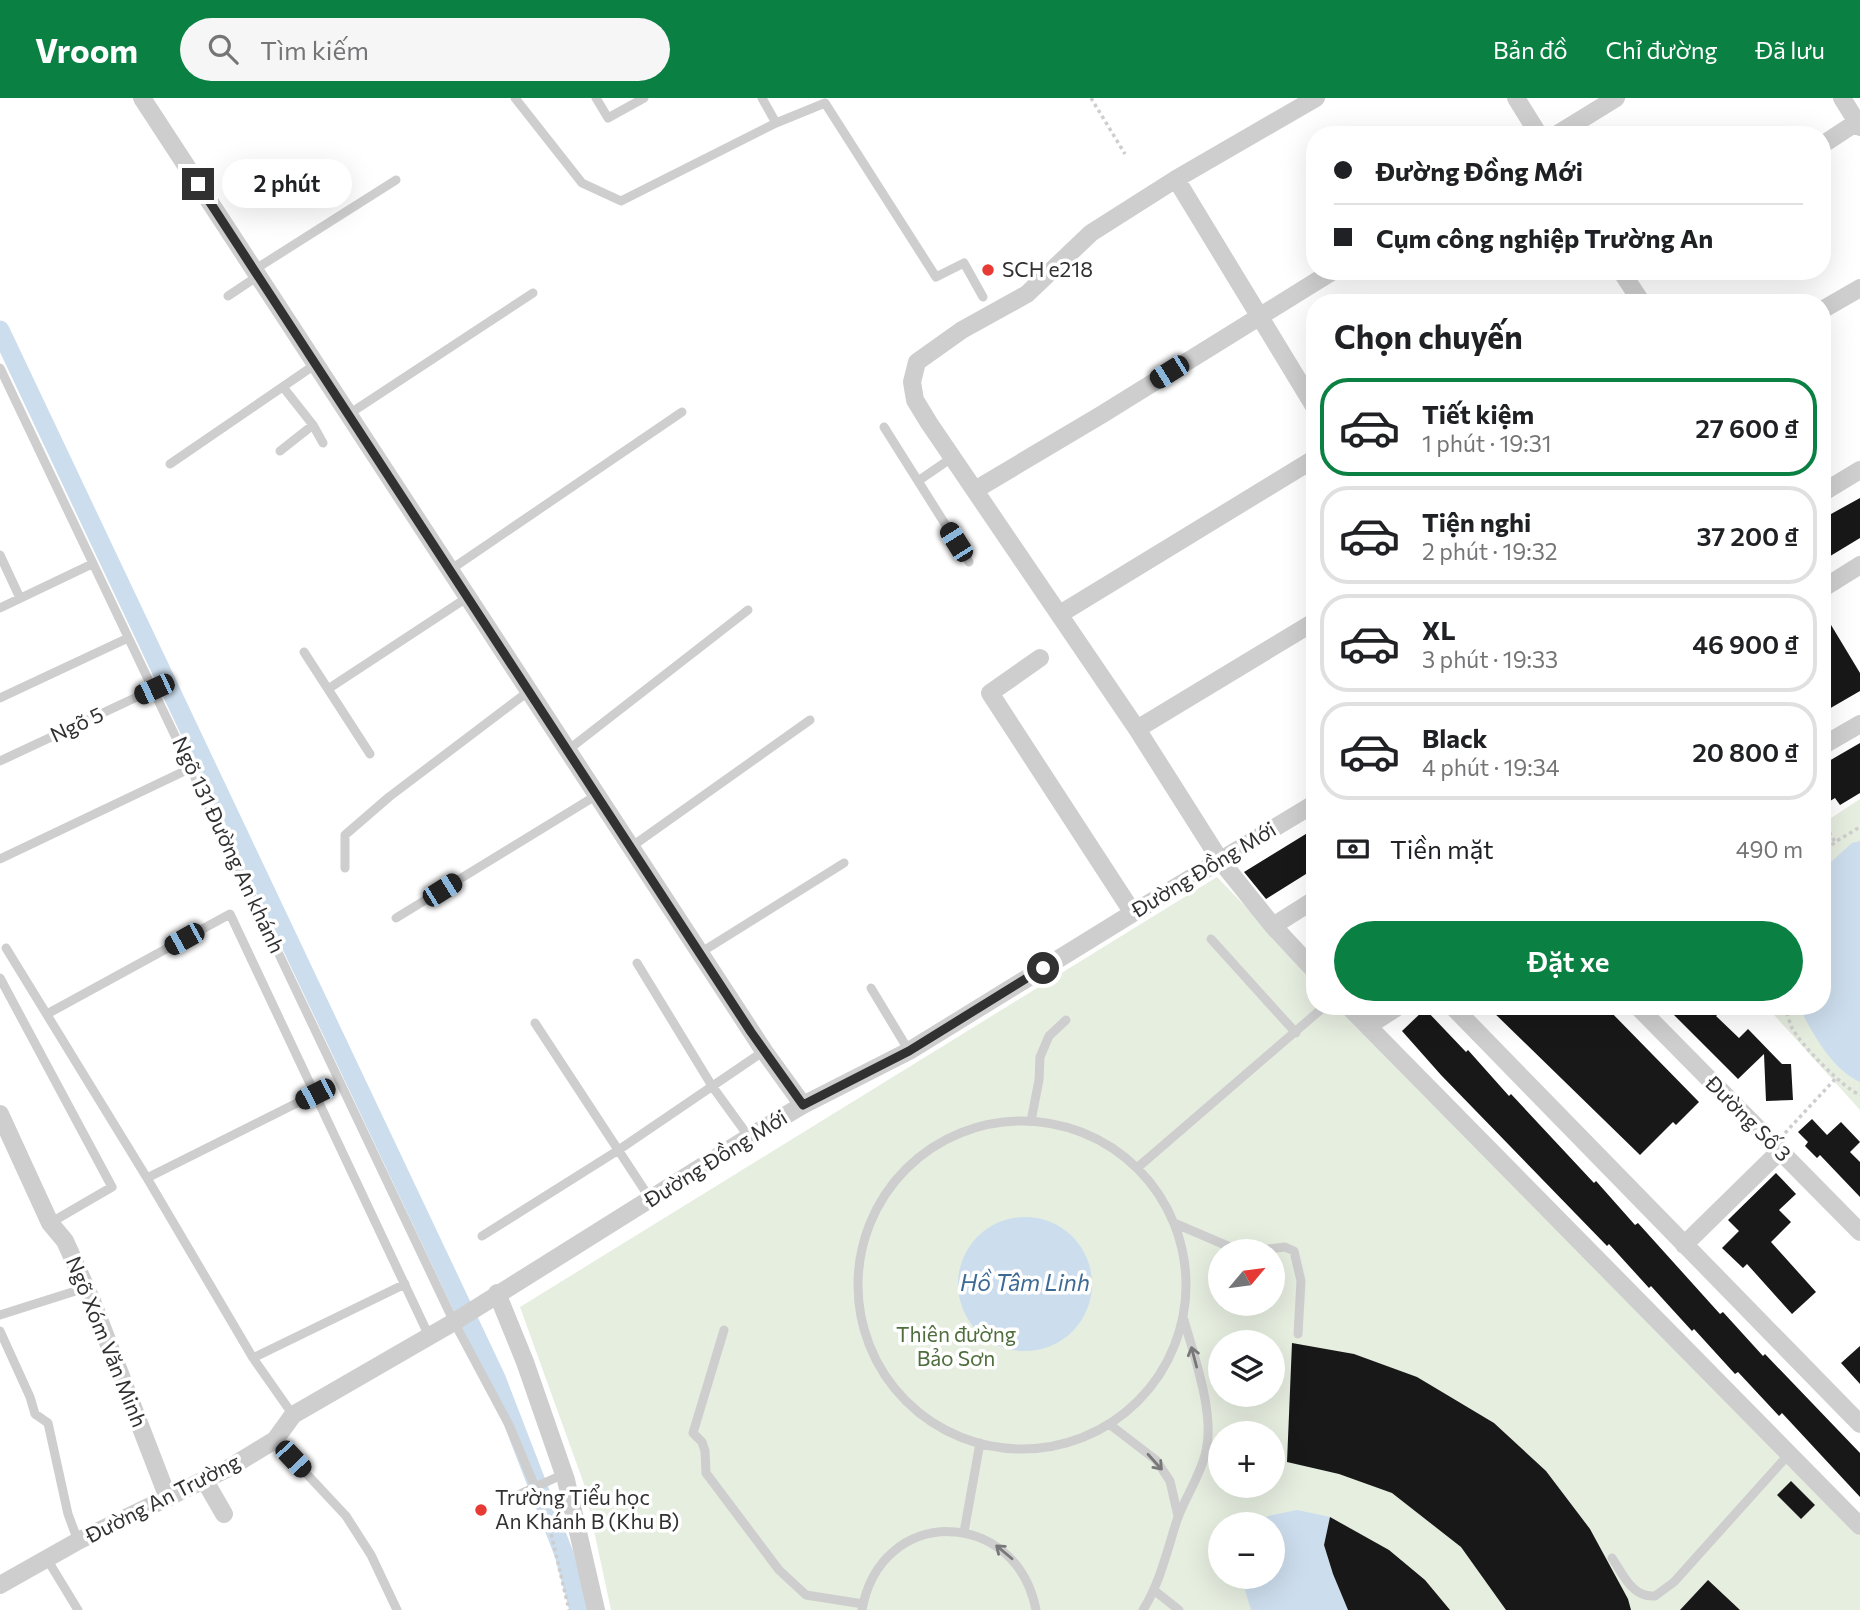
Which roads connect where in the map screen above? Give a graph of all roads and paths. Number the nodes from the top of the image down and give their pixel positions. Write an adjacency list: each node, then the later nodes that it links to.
1 (142, 98): 19 (street)
2 (515, 98): 11 (lane)
3 (596, 98): 4 (lane)
4 (645, 98)
5 (762, 98): 11 (lane)
6 (1091, 98): 16 (path)
7 (1316, 98): 17 (street)
8 (1516, 98): 13 (street)
9 (1616, 98): 14 (street)
10 (1842, 98): 12 (street)
11 (776, 123): 24 (lane)
12 (1859, 124): 15 (street)
13 (1533, 126)
14 (1571, 126)
15 (1831, 140)
16 (1125, 154)
17 (1176, 179): 26 (street); 37 (street)
18 (396, 180): 19 (lane)
19 (256, 273): 23 (lane); 27 (street)
20 (1318, 280): 26 (street)
21 (1860, 288): 25 (street)
22 (533, 293): 32 (lane)
23 (228, 296)
24 (984, 297)
25 (1831, 305)
26 (1260, 316): 30 (street); 43 (street)
27 (316, 364): 29 (lane); 32 (street)
28 (0, 368): 46 (lane, Ngõ 131 Đường An khánh)
29 (283, 387): 33 (lane); 38 (lane)
30 (1306, 393)
31 (682, 412): 48 (lane)
32 (349, 414): 48 (street)
33 (313, 425): 35 (lane); 36 (lane)
34 (884, 427): 41 (lane)
35 (323, 443)
36 (280, 451)
37 (953, 457): 41 (lane); 43 (street)
38 (170, 464)
39 (1306, 464): 54 (street)
40 (1860, 470): 42 (street)
41 (918, 481): 45 (lane)
42 (1831, 488)
43 (975, 490): 54 (street)
44 (0, 555): 51 (lane)
45 (969, 562)
46 (92, 564): 51 (lane); 56 (lane, Ngõ 131 Đường An khánh)
47 (1860, 565): 49 (street)
48 (450, 570): 50 (street)
49 (1831, 583)
50 (468, 597): 59 (lane); 61 (street)
51 (20, 598): 52 (lane)
52 (0, 608)
53 (748, 610): 67 (lane)
54 (1060, 614): 65 (street)
55 (1306, 627): 65 (street)
56 (128, 638): 60 (lane, Ngõ 131 Đường An khánh); 62 (lane)
57 (304, 652): 59 (lane)
58 (1040, 658): 83 (street)
59 (328, 688): 68 (lane)
60 (154, 689): 69 (lane, Ngõ 5); 70 (lane, Ngõ 131 Đường An khánh)
61 (528, 689): 67 (street); 81 (lane)
62 (0, 698)
63 (810, 720): 76 (lane)
64 (1860, 724): 66 (street)
65 (1137, 729): 79 (street)
66 (1831, 741)
67 (568, 750): 71 (street)
68 (370, 754)
69 (0, 761)
70 (191, 768): 78 (lane); 129 (lane, Ngõ 131 Đường An khánh)
71 (597, 795): 76 (street); 84 (lane)
72 (1306, 809): 79 (street, Đường Đồng Mới)
73 (1860, 827): 75 (path)
74 (1831, 835): 75 (path)
75 (1835, 842): 77 (path)
76 (631, 846): 88 (street)
77 (1831, 846)
78 (0, 859)
79 (1220, 860): 83 (street, Đường Đồng Mới); 85 (street)
80 (844, 863): 88 (lane)
81 (345, 868)
82 (1306, 906): 85 (street)
83 (1133, 912): 105 (street, Đường Đồng Mới)
84 (396, 918)
85 (1273, 926): 89 (street)
86 (1211, 939): 103 (lane)
87 (6, 948): 93 (lane)
88 (700, 953): 104 (street)
89 (1306, 961)
90 (637, 963): 107 (lane)
91 (0, 978): 119 (lane)
92 (871, 988): 105 (lane)
93 (47, 1014): 108 (lane); 117 (lane)
94 (1315, 1015): 103 (lane)
95 (1357, 1015): 102 (street)
96 (1385, 1015): 102 (street)
97 (1461, 1015): 123 (street)
98 (1646, 1015): 115 (street, Đường Số 3)
99 (1788, 1015): 106 (path)
100 (1066, 1020): 112 (lane)
101 (536, 1023): 114 (lane)
102 (1368, 1026): 140 (street)
103 (1296, 1033): 116 (lane)
104 (764, 1051): 107 (lane); 110 (street)
105 (909, 1051): 110 (street, Đường Đồng Mới)
106 (1837, 1077): 109 (path); 115 (path)
107 (712, 1086): 113 (lane); 114 (lane)
108 (315, 1094): 117 (lane); 124 (lane)
109 (1860, 1095)
110 (803, 1105): 113 (street, Đường Đồng Mới)
111 (0, 1114): 119 (street, Ngõ Xóm Văn Minh)
112 (1031, 1121): 116 (lane); 139 (lane)
113 (749, 1137): 118 (street, Đường Đồng Mới)
114 (617, 1151): 118 (lane); 122 (lane)
115 (1780, 1151): 121 (street, Đường Số 3); 123 (street)
116 (1137, 1168): 120 (lane)
117 (147, 1178): 134 (lane)
118 (651, 1200): 126 (street, Đường Đồng Mới)
119 (50, 1223): 125 (street, Ngõ Xóm Văn Minh)
120 (1174, 1223): 128 (lane); 132 (lane)
121 (1860, 1232)
122 (482, 1236)
123 (1684, 1245): 137 (street)
124 (405, 1284): 133 (lane); 134 (lane)
125 (85, 1288): 127 (lane); 144 (street, Ngõ Xóm Văn Minh)
126 (498, 1293): 129 (street, Đường Đồng Mới); 141 (street)
127 (0, 1315)
128 (1183, 1317): 136 (lane); 147 (lane, one-way to 128)
129 (458, 1319): 133 (street, Đường An Trường); 143 (lane, Ngõ 131 Đường An khánh)
130 (724, 1330): 155 (lane)
131 (0, 1331): 150 (lane)
132 (1298, 1334)
133 (429, 1336): 135 (street, Đường An Trường)
134 (253, 1358): 135 (lane)
135 (293, 1415): 138 (street, Đường An Trường)
136 (1109, 1424): 139 (lane); 147 (lane, one-way to 147)
137 (1860, 1424)
138 (275, 1440): 142 (street, Đường An Trường); 157 (lane)
139 (980, 1443): 149 (lane)
140 (1789, 1454): 148 (street); 151 (lane)
141 (563, 1475): 143 (lane); 159 (street)
142 (205, 1481): 144 (street, Đường An Trường); 146 (street)
143 (535, 1487): 145 (lane); 158 (path)
144 (168, 1498): 150 (street, Đường An Trường)
145 (509, 1499)
146 (224, 1514)
147 (1178, 1516): 154 (lane)
148 (1860, 1526)
149 (964, 1532): 155 (lane); 160 (lane, one-way to 149)
150 (78, 1541): 152 (street, Đường An Trường)
151 (1612, 1558)
152 (47, 1559): 153 (street, Đường An Trường); 156 (lane)
153 (0, 1585)
154 (1155, 1591): 161 (lane); 162 (lane)
155 (862, 1607)
156 (78, 1610)
157 (397, 1610)
158 (569, 1610)
159 (596, 1610)
160 (1036, 1610)
161 (1143, 1610)
162 (1179, 1610)

